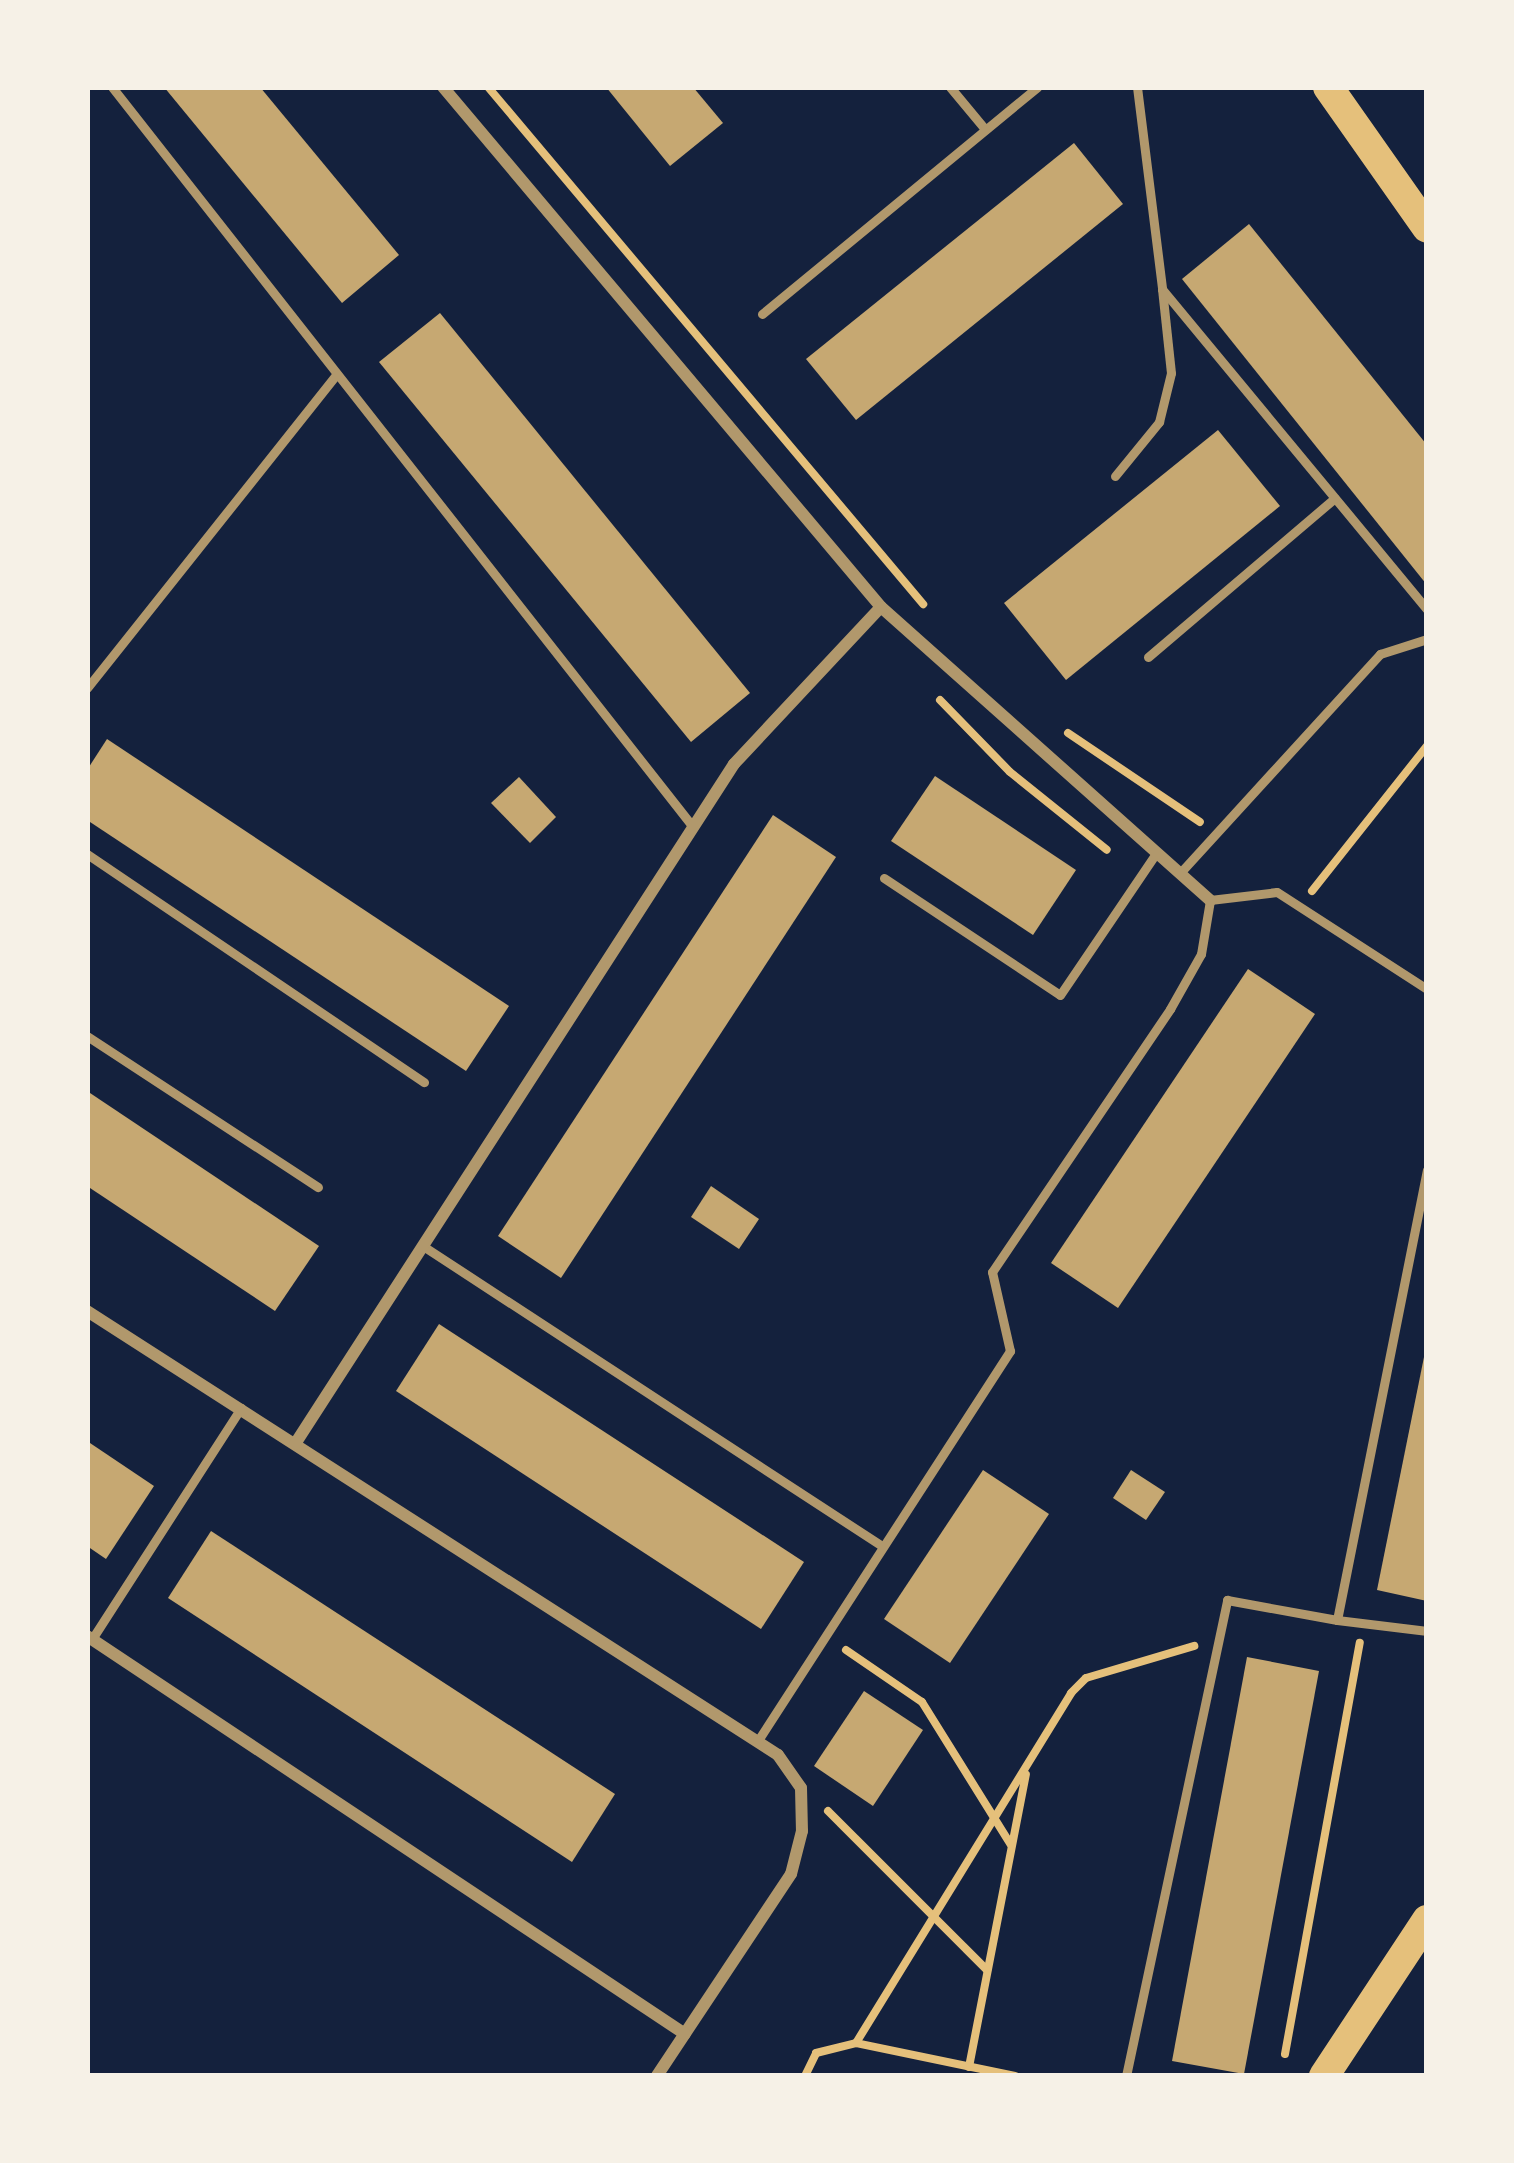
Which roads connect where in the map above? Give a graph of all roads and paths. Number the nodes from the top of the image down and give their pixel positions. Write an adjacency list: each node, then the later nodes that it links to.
1 (112, 87): 12 (lane)
2 (443, 87): 15 (street)
3 (488, 87): 17 (path)
4 (950, 87): 8 (lane)
5 (1036, 87): 8 (lane)
6 (1137, 87): 10 (lane)
7 (1328, 87): 9 (main road)
8 (985, 129): 11 (lane)
9 (1427, 228)
10 (1162, 290): 13 (lane); 14 (lane)
11 (762, 314)
12 (337, 374): 20 (lane); 23 (lane)
13 (1115, 476)
14 (1335, 498): 16 (lane); 19 (lane)
15 (881, 607): 23 (street); 25 (street)
16 (1427, 609)
17 (932, 616)
18 (1427, 639): 24 (lane)
19 (1148, 657)
20 (87, 688)
21 (1064, 730): 24 (path)
22 (1427, 746): 30 (path)
23 (693, 827): 36 (street)
24 (1216, 833): 27 (lane)
25 (1156, 853): 27 (street); 28 (lane)
26 (87, 854): 33 (lane)
27 (1180, 873): 29 (street)
28 (884, 878)
29 (1210, 900): 30 (lane); 40 (lane)
30 (1300, 907): 31 (lane)
31 (1427, 989)
32 (87, 1036): 35 (lane)
33 (424, 1082)
34 (1427, 1170): 42 (lane)
35 (318, 1187)
36 (423, 1246): 39 (street); 40 (lane)
37 (87, 1311): 38 (street)
38 (242, 1408): 39 (street); 45 (lane)
39 (295, 1444): 47 (street)
40 (881, 1546): 44 (lane)
41 (1364, 1619): 42 (lane); 43 (lane); 57 (path)
42 (1337, 1620): 46 (lane)
43 (1427, 1631)
44 (824, 1636): 47 (lane); 50 (path)
45 (89, 1638): 55 (street)
46 (1219, 1638): 48 (path); 62 (lane)
47 (757, 1742): 49 (street)
48 (1028, 1763): 50 (path); 51 (path)
49 (801, 1788): 52 (path); 55 (street)
50 (992, 1822): 51 (path); 52 (path)
51 (1012, 1846): 54 (path)
52 (932, 1920): 54 (path); 56 (path)
53 (1427, 1920): 63 (main road)
54 (988, 1971): 58 (path)
55 (686, 2033): 59 (street)
56 (856, 2043): 58 (path); 60 (path)
57 (1285, 2054)
58 (969, 2067): 61 (path)
59 (657, 2076)
60 (805, 2076)
61 (1015, 2076)
62 (1126, 2076)
63 (1324, 2076)

